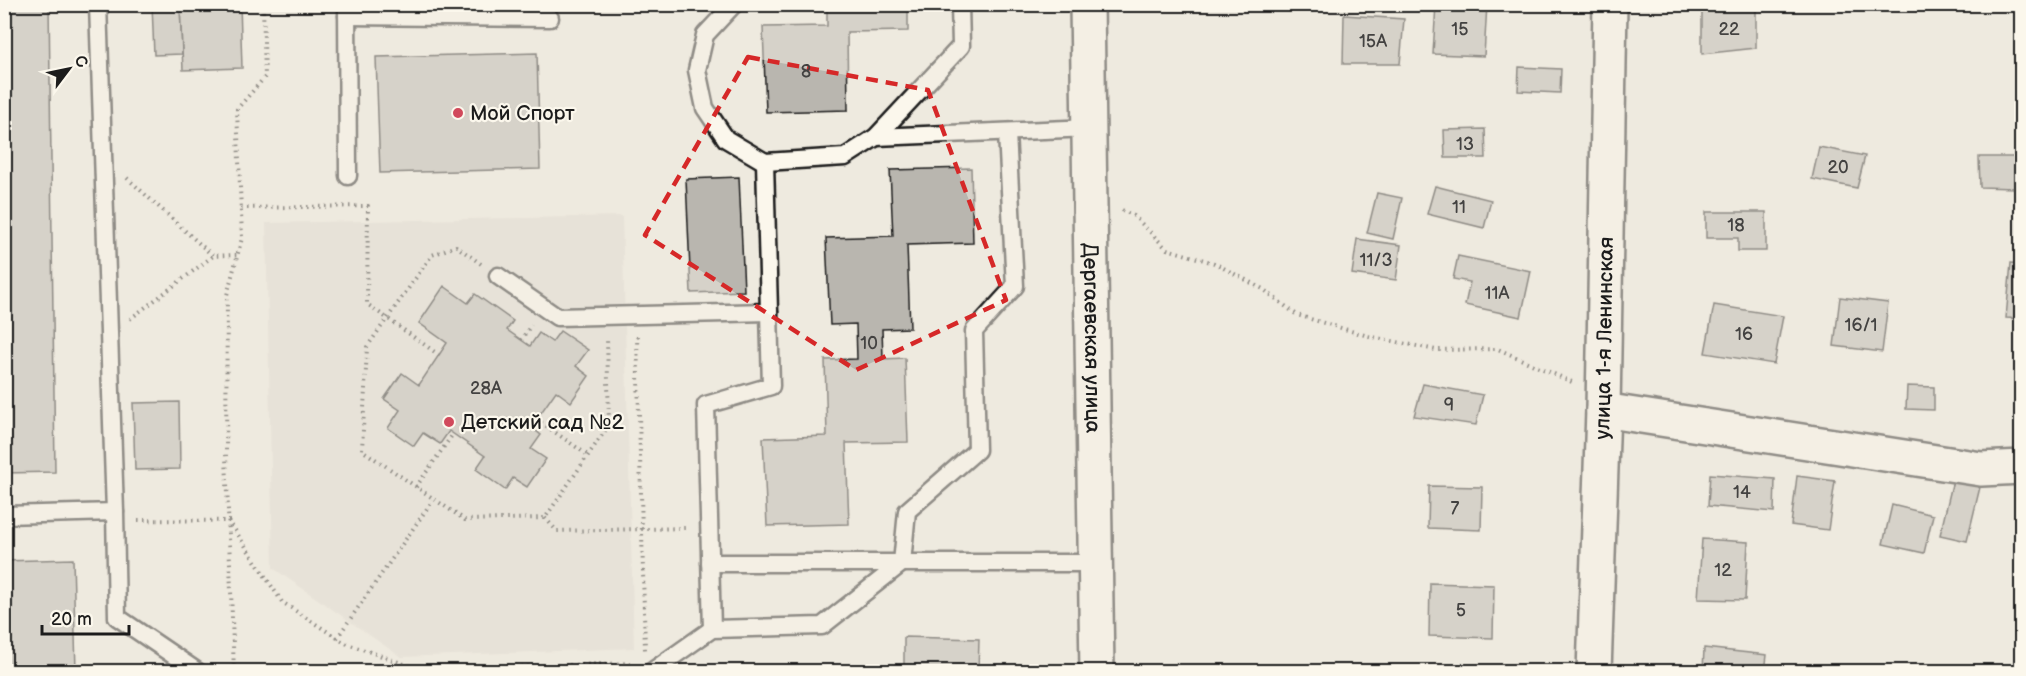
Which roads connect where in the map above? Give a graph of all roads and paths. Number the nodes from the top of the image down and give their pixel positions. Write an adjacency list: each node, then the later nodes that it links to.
1 (98, 4): 12 (lane)
2 (263, 4): 16 (path)
3 (734, 4): 13 (lane)
4 (960, 4): 11 (lane)
5 (1087, 4): 9 (street, Дергаевская улица)
6 (1610, 4): 26 (street, улица 1-я Ленинская)
7 (347, 10): 8 (lane); 14 (lane)
8 (550, 18)
9 (1090, 128): 10 (lane); 15 (street, Дергаевская улица)
10 (1007, 133): 11 (lane); 39 (lane)
11 (876, 137): 13 (lane)
12 (104, 157): 18 (path); 24 (lane)
13 (765, 162): 20 (lane)
14 (348, 176)
15 (1091, 197): 26 (path); 40 (street, Дергаевская улица)
16 (241, 208): 17 (path); 23 (path)
17 (237, 255): 18 (path); 36 (path)
18 (213, 256): 24 (path)
19 (498, 276): 21 (lane); 23 (path)
20 (769, 312): 22 (lane); 37 (lane)
21 (606, 315): 22 (lane); 29 (path)
22 (636, 315): 38 (path)
23 (387, 319): 25 (path); 31 (path)
24 (109, 334): 34 (lane)
25 (439, 355)
26 (1603, 410): 30 (street); 48 (street, улица 1-я Ленинская)
27 (536, 419): 29 (path)
28 (453, 434): 31 (path)
29 (589, 456): 35 (path)
30 (2022, 467)
31 (416, 487): 32 (path)
32 (433, 500): 35 (path); 43 (path)
33 (4, 515): 34 (lane)
34 (116, 516): 36 (path); 45 (lane)
35 (545, 518): 38 (path)
36 (229, 521): 43 (path); 46 (path)
37 (709, 527): 38 (path); 41 (lane)
38 (642, 529): 44 (path)
39 (902, 563): 40 (lane); 41 (lane); 42 (lane)
40 (1097, 563): 47 (street, Дергаевская улица)
41 (710, 564): 42 (lane)
42 (712, 629): 44 (lane)
43 (337, 638): 44 (path)
44 (653, 665)
45 (198, 672)
46 (234, 672)
47 (1097, 672)
48 (1594, 672)

